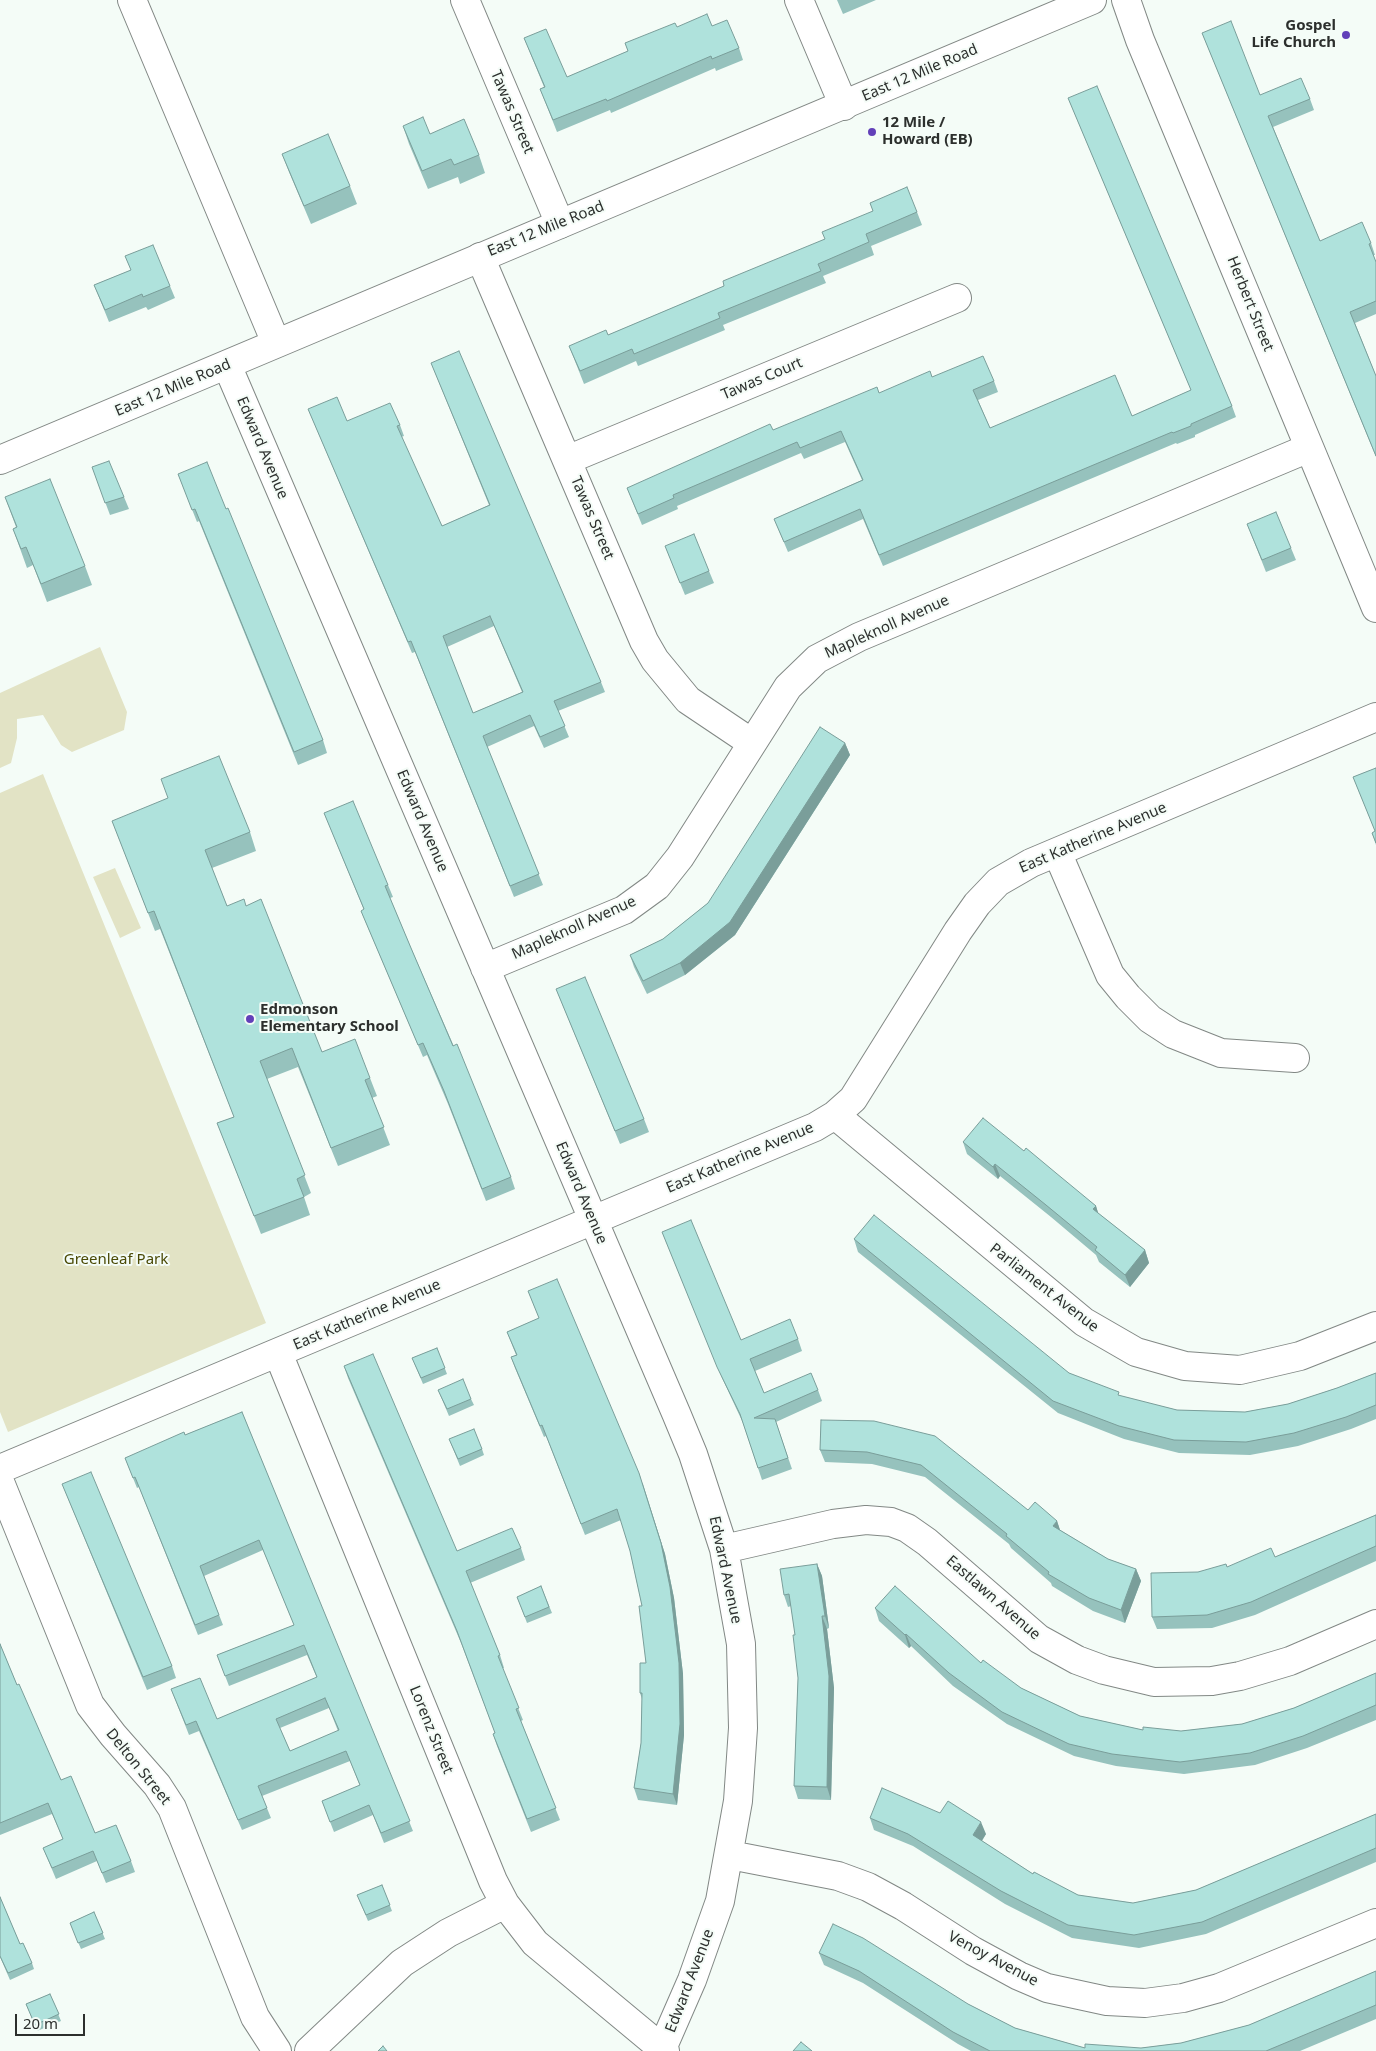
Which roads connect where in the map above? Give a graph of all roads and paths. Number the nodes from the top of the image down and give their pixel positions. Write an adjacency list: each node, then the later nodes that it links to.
1 (132, 0): 10 (street)
2 (465, 0): 7 (street, Tawas Street)
3 (798, 0): 6 (street)
4 (1092, 0): 6 (street, East 12 Mile Road)
5 (1126, 0): 12 (street, Herbert Street)
6 (844, 106): 7 (street, East 12 Mile Road)
7 (560, 224): 8 (street, East 12 Mile Road)
8 (480, 256): 10 (street, East 12 Mile Road); 14 (street, Tawas Street)
9 (956, 298): 14 (street, Tawas Court)
10 (276, 343): 11 (street, East 12 Mile Road)
11 (227, 365): 13 (street, East 12 Mile Road); 19 (street, Edward Avenue)
12 (1309, 448): 15 (street, Herbert Street); 17 (street, Mapleknoll Avenue)
13 (0, 460)
14 (567, 460): 17 (street, Tawas Street)
15 (1376, 608)
16 (1376, 718): 18 (street, East Katherine Avenue)
17 (752, 743): 19 (street, Mapleknoll Avenue)
18 (1057, 852): 20 (street); 21 (street, East Katherine Avenue)
19 (484, 968): 22 (street, Edward Avenue)
20 (1295, 1058)
21 (835, 1115): 22 (street, East Katherine Avenue); 23 (street, Parliament Avenue)
22 (593, 1220): 24 (street, East Katherine Avenue); 27 (street, Edward Avenue)
23 (1376, 1326)
24 (278, 1353): 25 (street, East Katherine Avenue); 30 (street, Lorenz Street)
25 (0, 1470)
26 (0, 1482): 33 (street, Delton Street)
27 (724, 1549): 28 (street, Eastlawn Avenue); 29 (street, Edward Avenue)
28 (1376, 1624)
29 (730, 1855): 31 (street, Venoy Avenue); 32 (street, Edward Avenue)
30 (505, 1904): 32 (street, Lorenz Street); 34 (street)
31 (1376, 1923)
32 (663, 2050)
33 (277, 2051)
34 (309, 2051)

